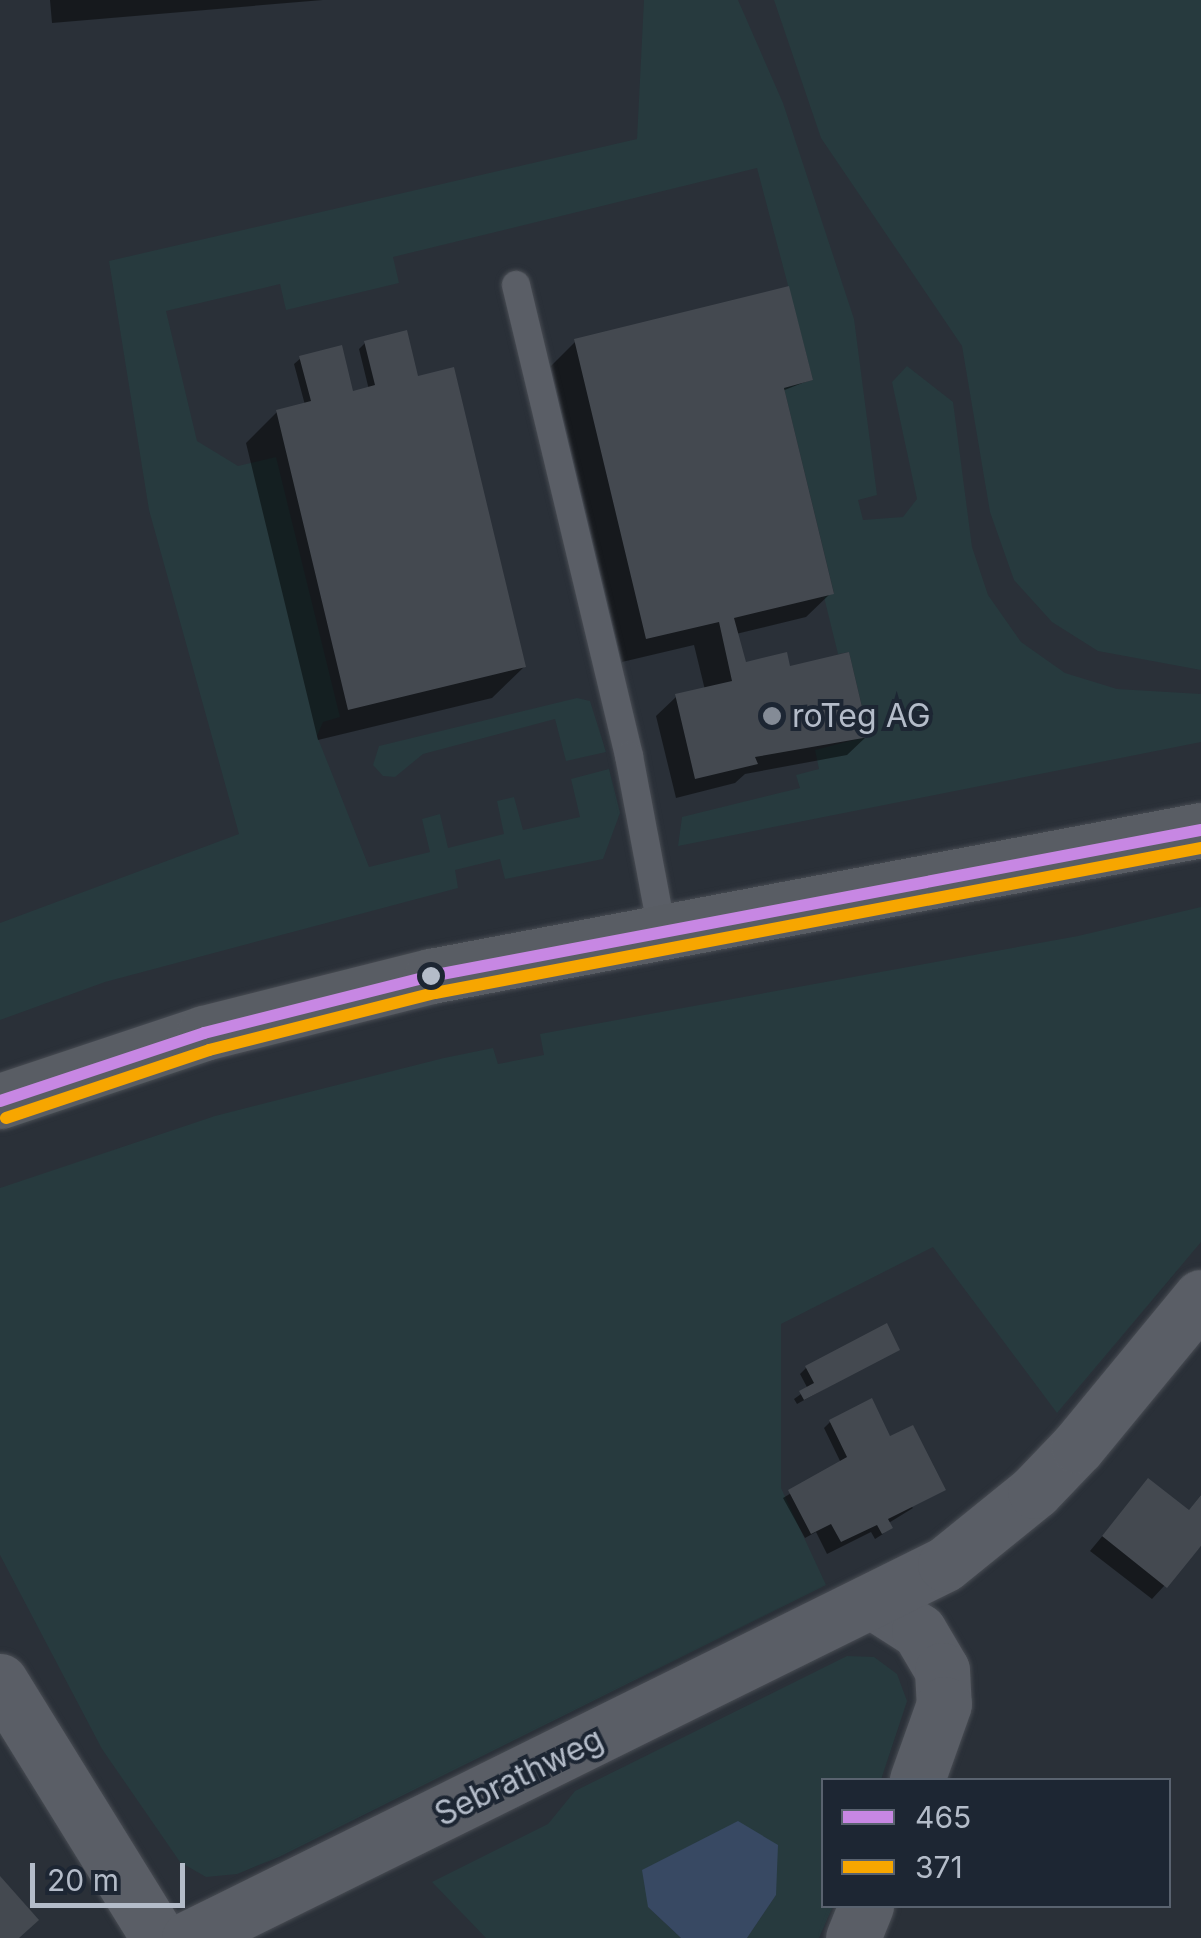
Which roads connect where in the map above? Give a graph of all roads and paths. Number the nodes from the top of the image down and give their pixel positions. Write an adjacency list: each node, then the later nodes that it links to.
1 (516, 284): 3 (lane)
2 (1201, 830): 3 (main road)
3 (662, 931): 4 (main road)
4 (0, 1101)
5 (1201, 1297): 6 (street, Sebrathweg)
6 (875, 1603): 8 (street); 11 (street, Sebrathweg)
7 (0, 1681): 10 (street)
8 (918, 1778)
9 (865, 1908): 12 (street)
10 (159, 1938)
11 (189, 1938)
12 (853, 1938)

